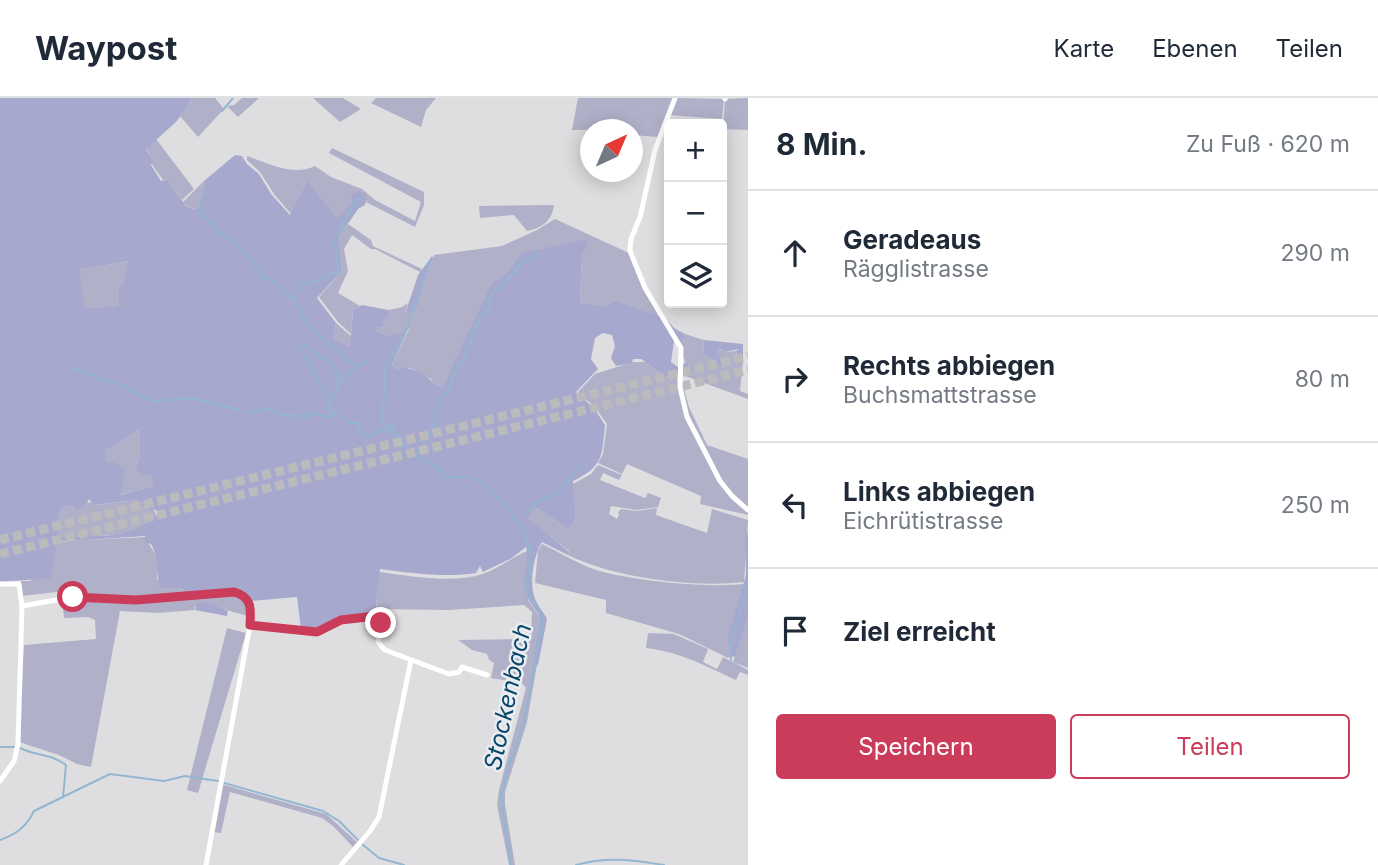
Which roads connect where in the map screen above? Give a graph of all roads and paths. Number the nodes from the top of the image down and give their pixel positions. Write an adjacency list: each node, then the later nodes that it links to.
1 (675, 98): 2 (street)
2 (748, 510)
3 (0, 584): 4 (street)
4 (23, 606): 5 (street); 8 (street)
5 (250, 625): 6 (street); 9 (street)
6 (411, 660): 7 (street); 10 (street)
7 (487, 675)
8 (0, 781)
9 (205, 865)
10 (341, 865)

